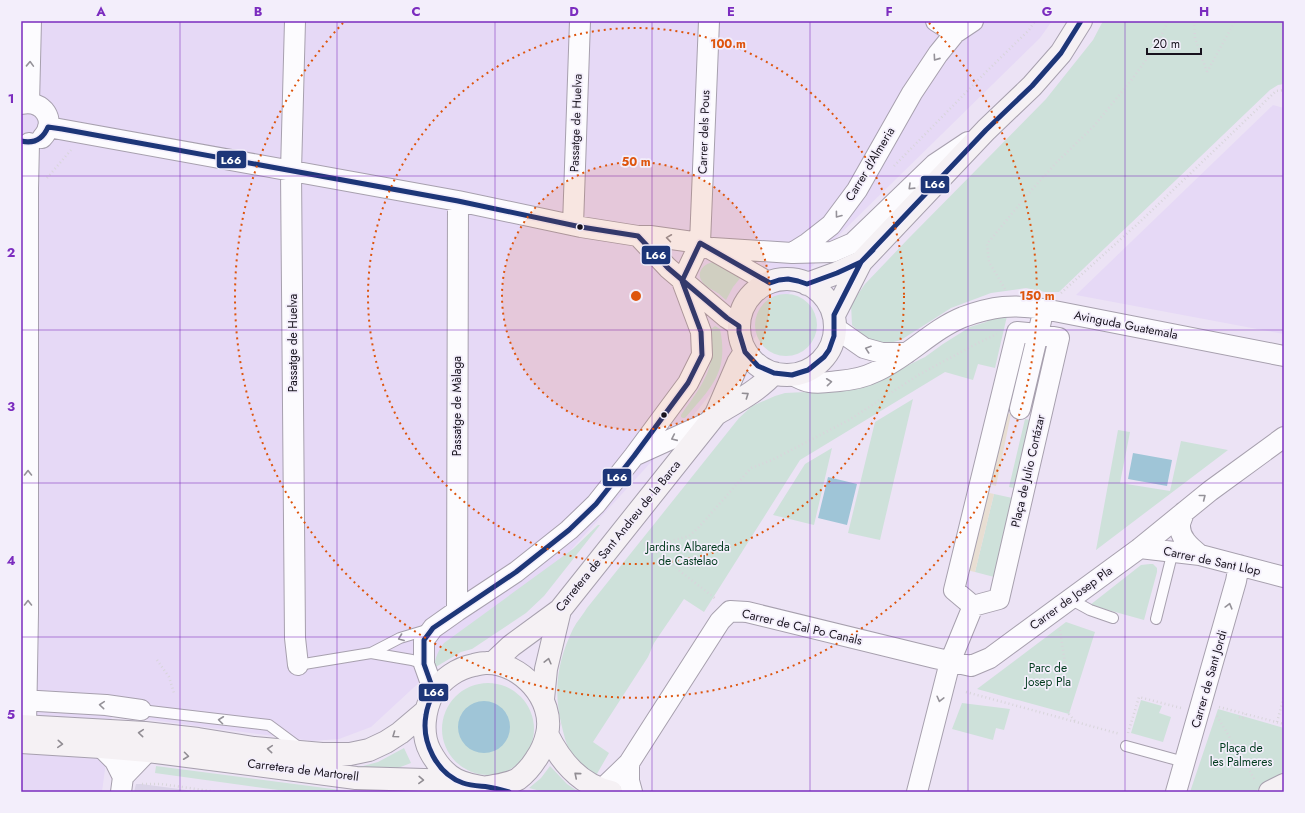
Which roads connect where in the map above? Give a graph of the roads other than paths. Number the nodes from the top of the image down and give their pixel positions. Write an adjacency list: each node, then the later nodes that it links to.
1 (31, 21): 9 (street, one-way to 1)
2 (295, 21): 13 (street, Passatge de Huelva)
3 (580, 21): 15 (street, Passatge de Huelva)
4 (709, 21): 17 (street, Carrer dels Pous)
5 (936, 21): 8 (street)
6 (973, 21): 8 (street, Carrer d'Almeria)
7 (1081, 21): 11 (main road)
8 (955, 33): 18 (street, Carrer d'Almeria, one-way to 18)
9 (25, 104): 10 (street)
10 (48, 127): 12 (street); 13 (street)
11 (986, 130): 18 (street, one-way to 18); 19 (main road)
12 (25, 142): 53 (street, one-way to 12)
13 (291, 170): 14 (street); 51 (street, Passatge de Huelva)
14 (458, 201): 15 (street); 43 (street, Passatge de Màlaga)
15 (573, 225): 16 (street)
16 (638, 236): 17 (street, one-way to 16); 20 (street)
17 (705, 245): 18 (street); 20 (street); 21 (street)
18 (792, 253)
19 (861, 262): 22 (main road); 23 (main road)
20 (682, 281): 24 (street); 33 (street)
21 (770, 283): 22 (main road); 24 (main road)
22 (806, 284): 23 (main road)
23 (834, 321): 27 (street, one-way to 23); 29 (main road)
24 (739, 326): 26 (main road)
25 (1040, 327): 30 (street); 41 (street, Plaça de Julio Cortázar); 41 (street, Plaça de Julio Cortázar)
26 (745, 352): 29 (main road); 31 (main road, Carretera de Sant Andreu de la Barca)
27 (907, 353): 28 (street, Avinguda Guatemala); 29 (street, Avinguda Guatemala, one-way to 27)
28 (1284, 356)
29 (783, 374): 31 (main road, Carretera de Sant Andreu de la Barca, one-way to 29)
30 (1020, 409)
31 (713, 418): 33 (street, one-way to 33); 42 (main road, Carretera de Sant Andreu de la Barca)
32 (1284, 437): 34 (street, Carrer de Josep Pla, one-way to 32)
33 (634, 456): 43 (street)
34 (1184, 512): 35 (street, Carrer de Josep Pla); 37 (street)
35 (1140, 548): 36 (street, Carrer de Sant Llop); 40 (street, Carrer de Josep Pla)
36 (1173, 551): 37 (street, Carrer de Sant Llop); 45 (lane)
37 (1200, 555): 38 (street, Carrer de Sant Llop)
38 (1238, 565): 39 (street, Carrer de Sant Llop); 62 (street, Carrer de Sant Jordi, one-way to 38)
39 (1284, 577)
40 (1070, 598): 44 (lane); 48 (street, Carrer de Josep Pla)
41 (973, 606): 48 (street)
42 (560, 610): 50 (main road, Carretera de Sant Andreu de la Barca); 52 (main road, one-way to 42)
43 (457, 611): 46 (street)
44 (1113, 618)
45 (1156, 619)
46 (433, 628): 47 (lane, one-way to 47); 49 (street)
47 (371, 652): 49 (lane); 51 (lane)
48 (942, 660): 63 (street, Carrer de Cal Po Canals); 71 (street, one-way to 71)
49 (424, 664): 54 (street)
50 (493, 664): 52 (main road, Carretera de Martorell); 54 (main road, Carretera de Martorell)
51 (298, 665)
52 (543, 699): 57 (main road, Carretera de Martorell)
53 (24, 700): 55 (street, Carretera de Martorell, one-way to 53); 56 (street)
54 (430, 701): 61 (main road, Carretera de Martorell, one-way to 61); 64 (main road, Carretera de Martorell)
55 (141, 710): 61 (lane, Carretera de Martorell, one-way to 55)
56 (23, 731): 59 (main road, Carretera de Martorell, one-way to 59); 61 (main road, Carretera de Martorell, one-way to 56)
57 (547, 734): 68 (main road, Carretera de Martorell); 69 (main road, Carretera de Martorell, one-way to 57)
58 (1126, 746): 62 (lane)
59 (101, 747): 60 (main road, Carretera de Martorell); 65 (street)
60 (148, 751): 64 (main road, Carretera de Martorell, one-way to 64); 65 (street)
61 (307, 753)
62 (1186, 760): 72 (street, Carrer de Sant Jordi)
63 (629, 763): 69 (street, Carrer de Cal Po Canals); 70 (street)
64 (458, 781): 68 (main road, Carretera de Martorell)
65 (122, 784)
66 (1284, 785): 67 (main road)
67 (1263, 787)
68 (499, 790)
69 (606, 791)
70 (632, 792)
71 (917, 792)
72 (1176, 792)

